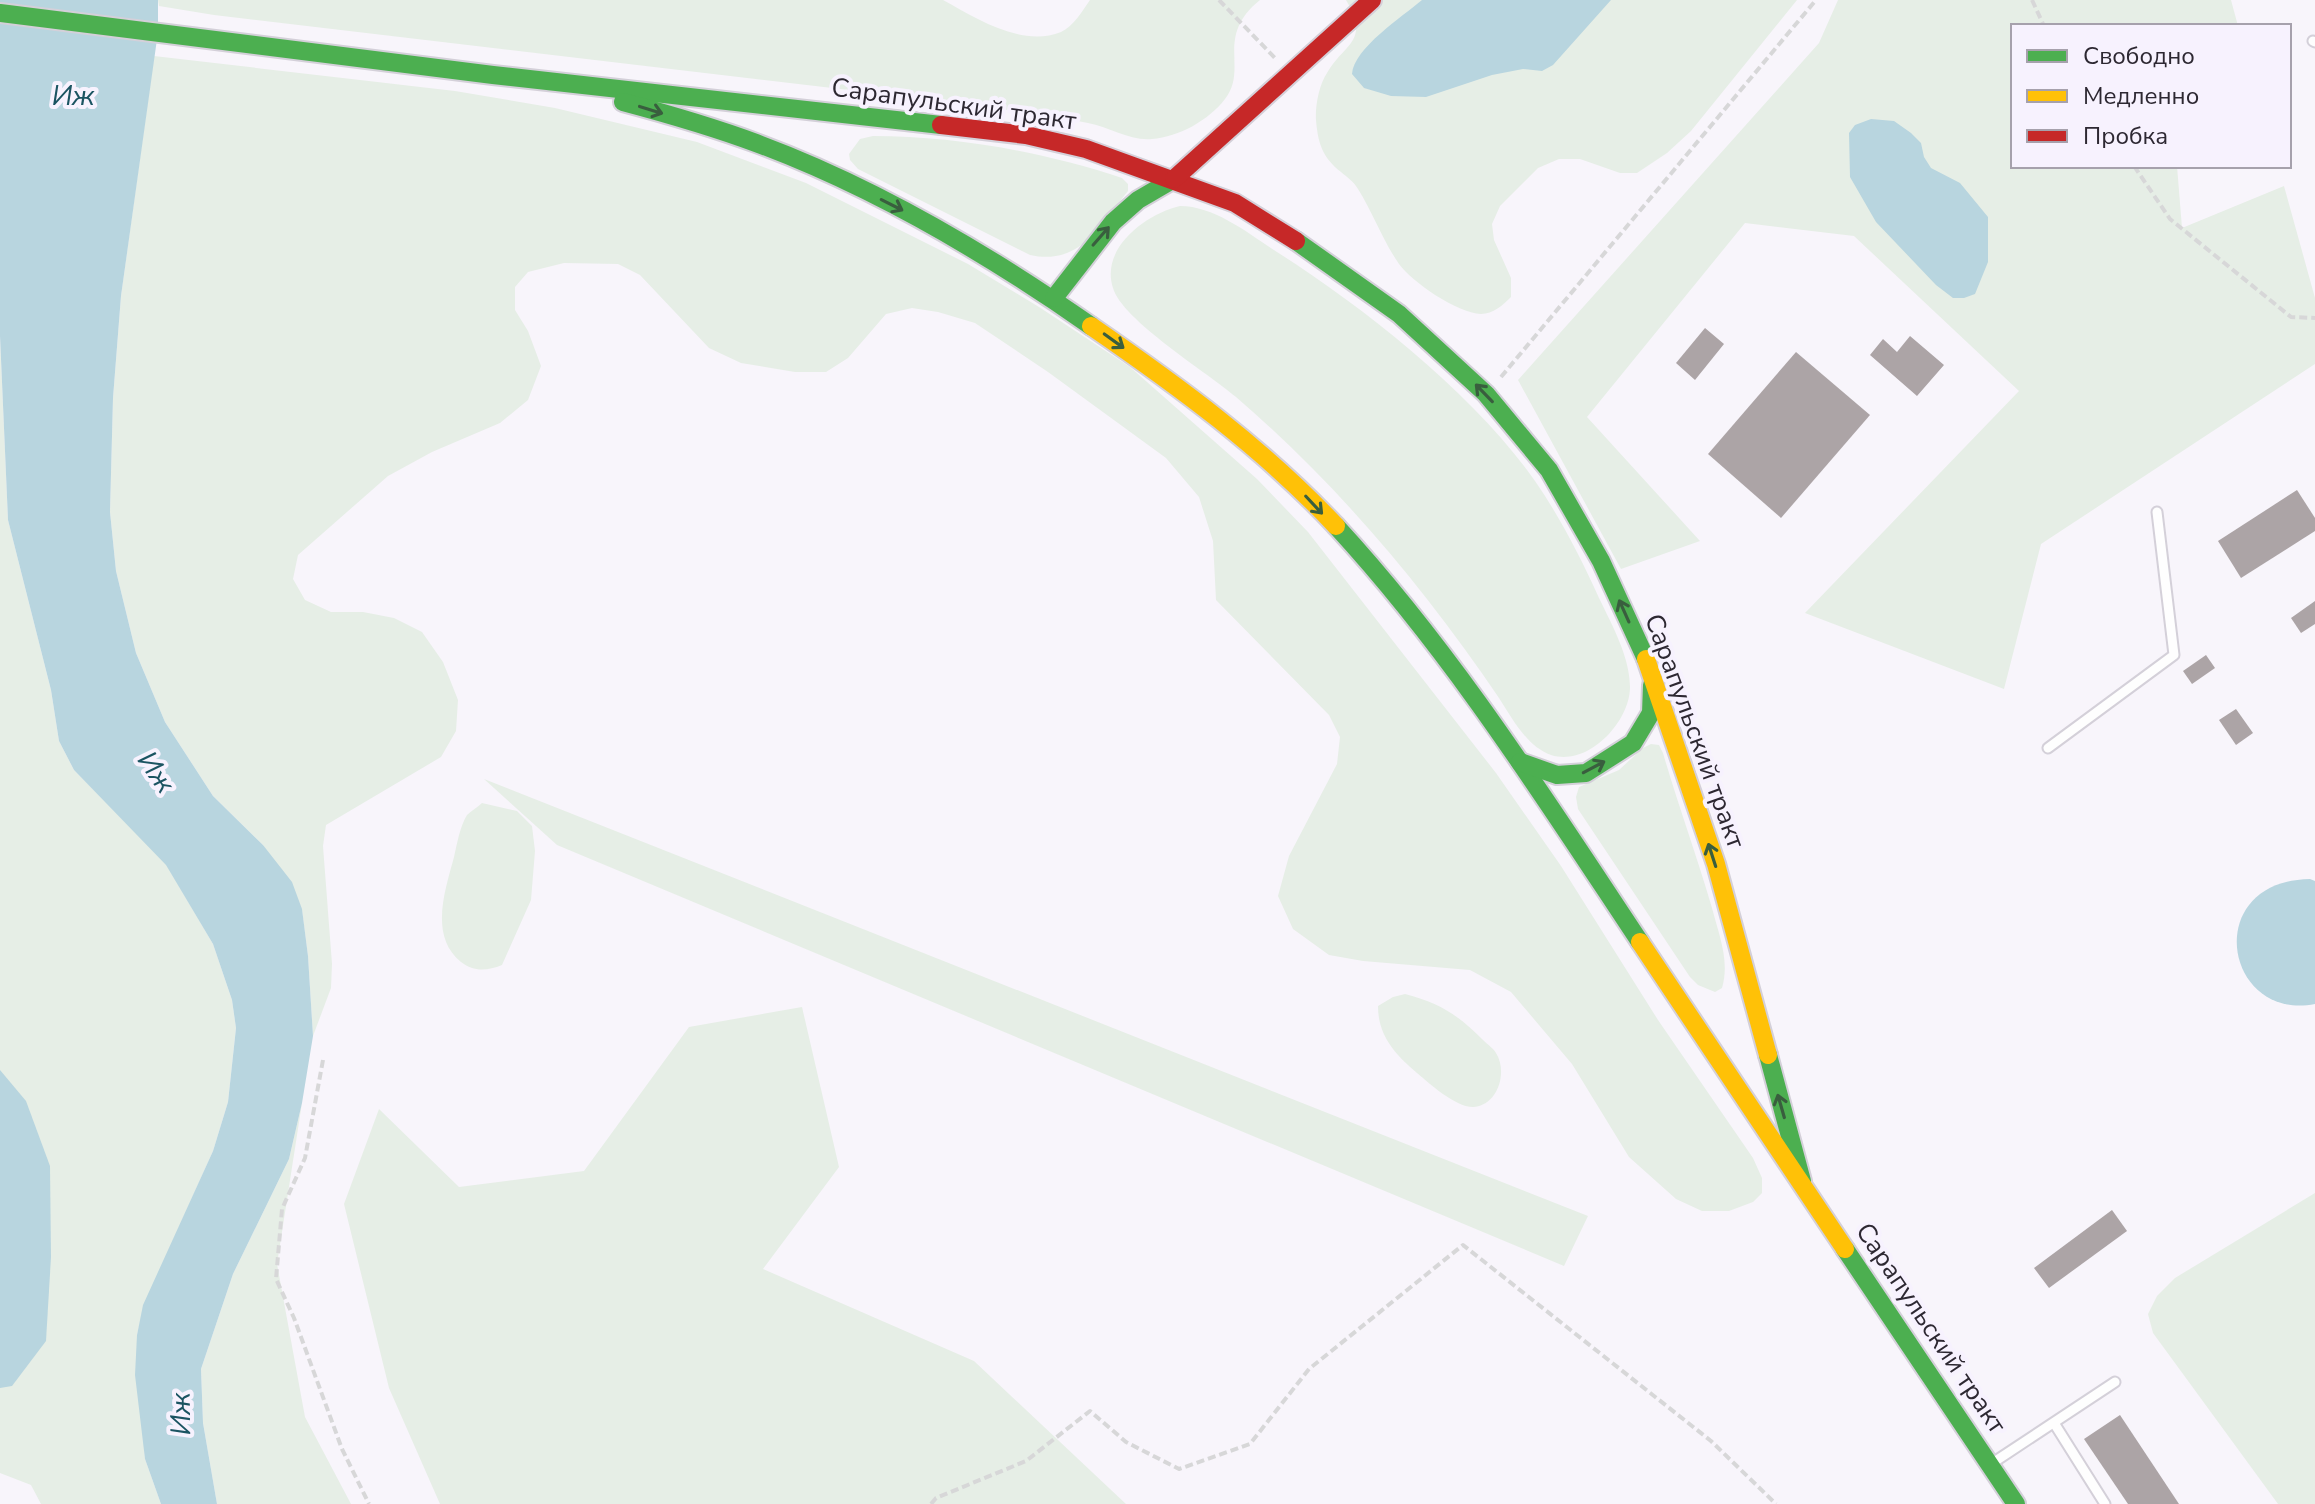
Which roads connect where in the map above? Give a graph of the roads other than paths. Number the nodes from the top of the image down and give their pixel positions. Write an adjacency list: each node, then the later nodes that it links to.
1 (1372, 0): 4 (main road)
2 (0, 13): 3 (main road, Сарапульский тракт)
3 (493, 75): 4 (main road, Сарапульский тракт); 5 (main road, Сарапульский тракт, one-way to 5)
4 (1174, 179): 5 (main road, one-way to 4); 7 (main road, Сарапульский тракт, one-way to 4)
5 (1054, 298): 9 (main road, Сарапульский тракт, one-way to 9)
6 (2157, 512): 8 (lane)
7 (1652, 672): 9 (main road, one-way to 7); 10 (main road, Сарапульский тракт, one-way to 7)
8 (2048, 748)
9 (1520, 762): 10 (main road, Сарапульский тракт)
10 (1802, 1181): 13 (main road, Сарапульский тракт)
11 (2115, 1382): 12 (lane)
12 (2054, 1423): 13 (lane); 15 (lane)
13 (1990, 1465): 14 (main road, Сарапульский тракт)
14 (2016, 1504)
15 (2105, 1504)

